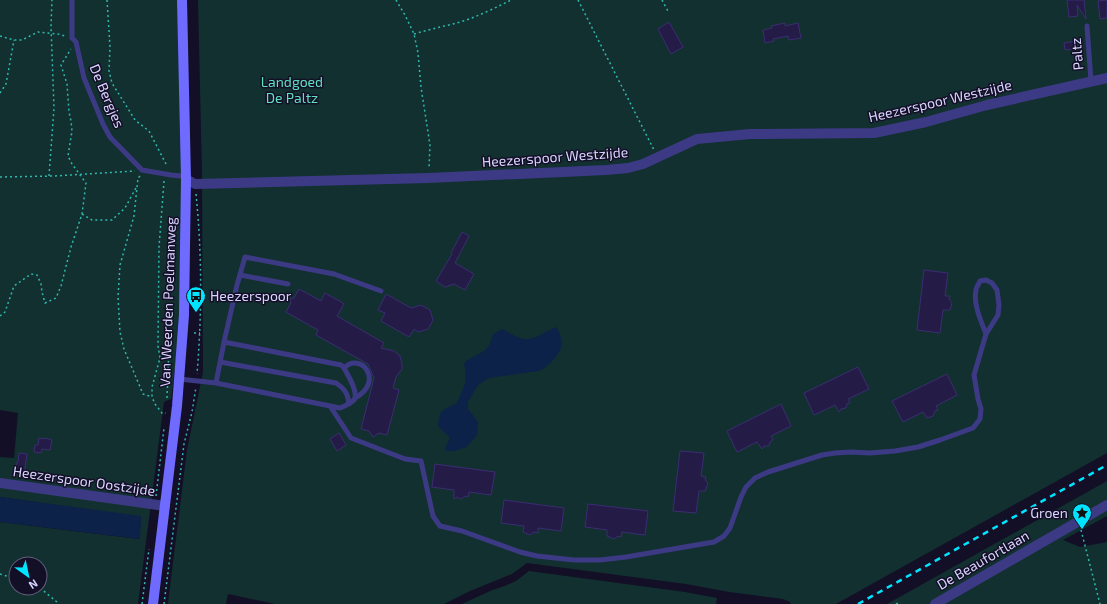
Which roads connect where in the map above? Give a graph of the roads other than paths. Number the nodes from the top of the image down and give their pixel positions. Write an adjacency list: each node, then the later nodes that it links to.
1 (72, 0): 6 (lane, De Bergjes)
2 (182, 0): 6 (main road, Van Weerden Poelmanweg)
3 (1087, 26): 5 (lane, Paltz)
4 (1107, 78): 5 (street, Heezerspoor Westzijde)
5 (1091, 81): 6 (street, Heezerspoor Westzijde)
6 (186, 179): 14 (main road, Van Weerden Poelmanweg)
7 (240, 275): 8 (lane); 9 (lane); 11 (lane)
8 (288, 284)
9 (381, 291)
10 (986, 334): 10 (lane); 18 (lane)
11 (224, 342): 12 (lane); 13 (lane)
12 (220, 362): 15 (lane); 17 (lane)
13 (344, 368): 16 (lane); 16 (lane)
14 (179, 379): 15 (lane); 20 (main road, Van Weerden Poelmanweg)
15 (216, 383): 18 (lane)
16 (355, 398): 17 (lane)
17 (349, 404): 18 (lane)
18 (330, 406)
19 (0, 483): 20 (street, Heezerspoor Oostzijde)
20 (160, 505): 22 (main road, Van Weerden Poelmanweg)
21 (1107, 505): 23 (street, De Beaufortlaan)
22 (153, 604)
23 (935, 604)

